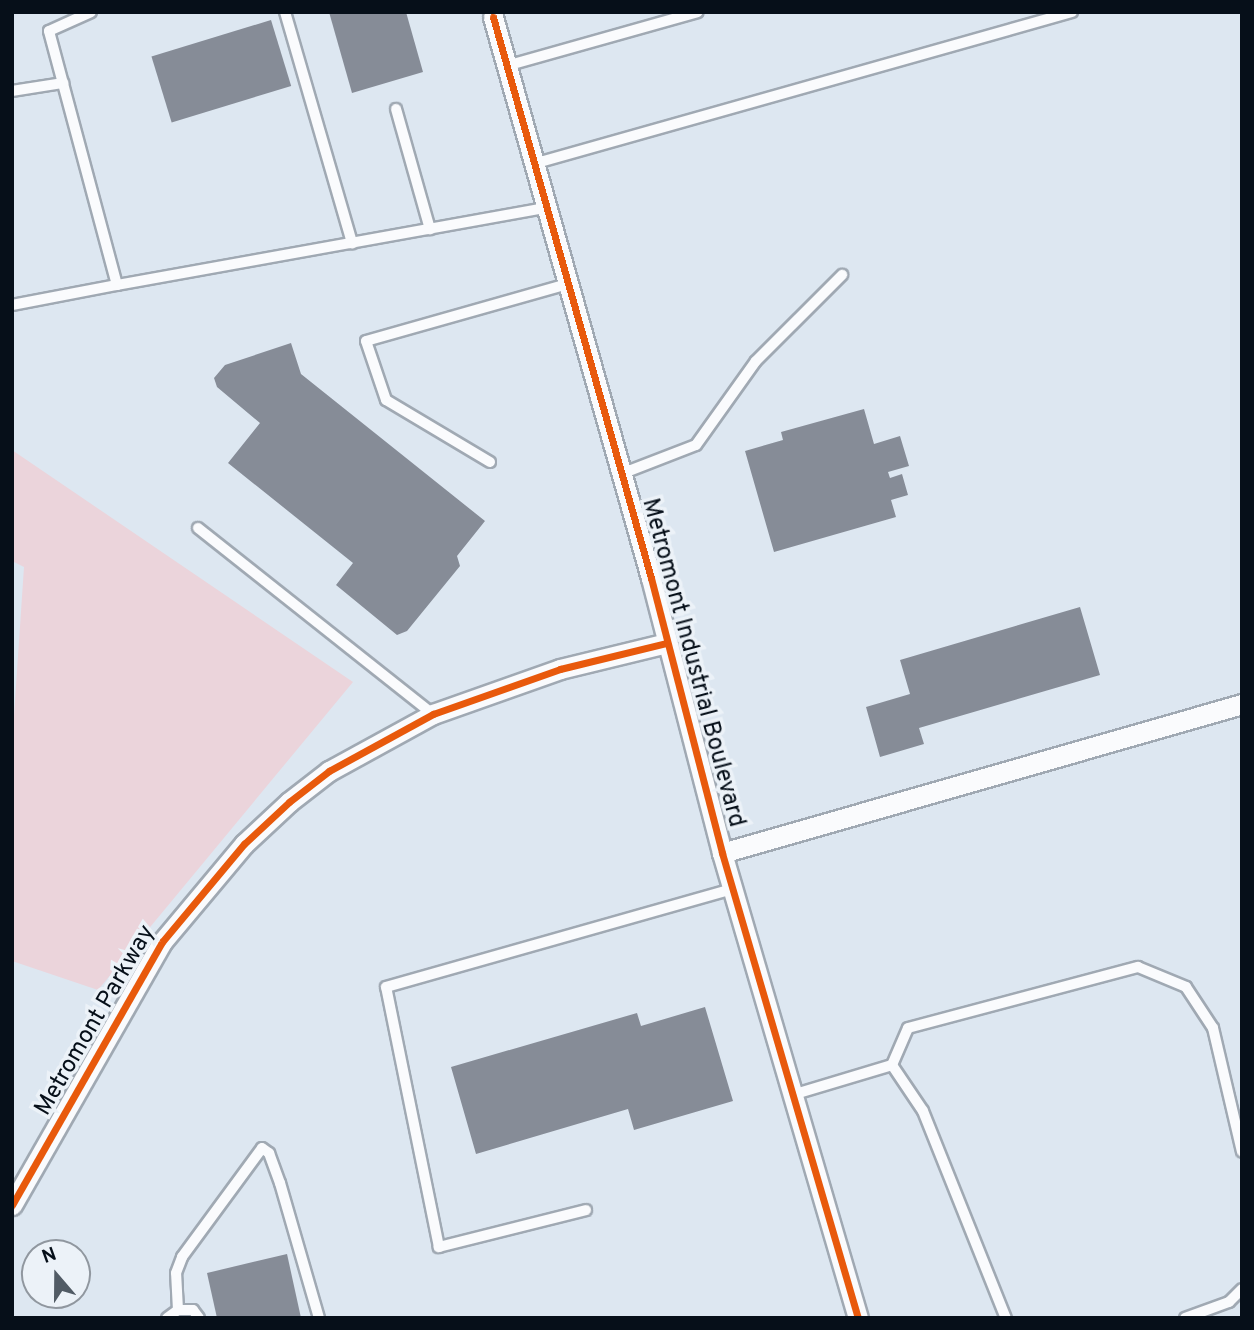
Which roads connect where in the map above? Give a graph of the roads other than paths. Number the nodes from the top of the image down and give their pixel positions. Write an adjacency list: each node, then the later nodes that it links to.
1 (91, 12): 7 (lane)
2 (285, 12): 13 (lane)
3 (698, 12): 6 (lane)
4 (1072, 12): 10 (lane)
5 (492, 15): 6 (street, Metromont Industrial Boulevard)
6 (506, 66): 10 (street, Metromont Industrial Boulevard)
7 (63, 83): 8 (lane); 16 (lane)
8 (12, 92)
9 (396, 109): 12 (lane)
10 (533, 164): 11 (street, Metromont Industrial Boulevard)
11 (546, 208): 12 (lane); 15 (street, Metromont Industrial Boulevard)
12 (430, 229): 13 (lane)
13 (352, 243): 16 (lane)
14 (842, 275): 19 (lane)
15 (567, 284): 18 (lane); 19 (street, Metromont Industrial Boulevard)
16 (117, 285): 17 (lane)
17 (12, 305)
18 (490, 462)
19 (621, 474): 21 (street, Metromont Industrial Boulevard)
20 (198, 528): 23 (lane)
21 (667, 643): 23 (street, Metromont Parkway); 24 (street, Metromont Industrial Boulevard)
22 (1242, 704): 24 (street, Metromont Industrial Boulevard)
23 (433, 714): 29 (street, Metromont Parkway)
24 (722, 853): 25 (street, Metromont Industrial Boulevard)
25 (732, 889): 27 (street, Metromont Industrial Boulevard); 30 (lane)
26 (892, 1065): 27 (lane); 28 (lane); 37 (lane)
27 (792, 1095): 36 (street, Metromont Industrial Boulevard)
28 (1242, 1152)
29 (13, 1204)
30 (586, 1210)
31 (1242, 1289): 38 (lane)
32 (178, 1310): 33 (lane); 34 (lane); 35 (lane)
33 (167, 1318)
34 (199, 1318)
35 (319, 1318)
36 (858, 1318)
37 (1006, 1318)
38 (1185, 1318)

